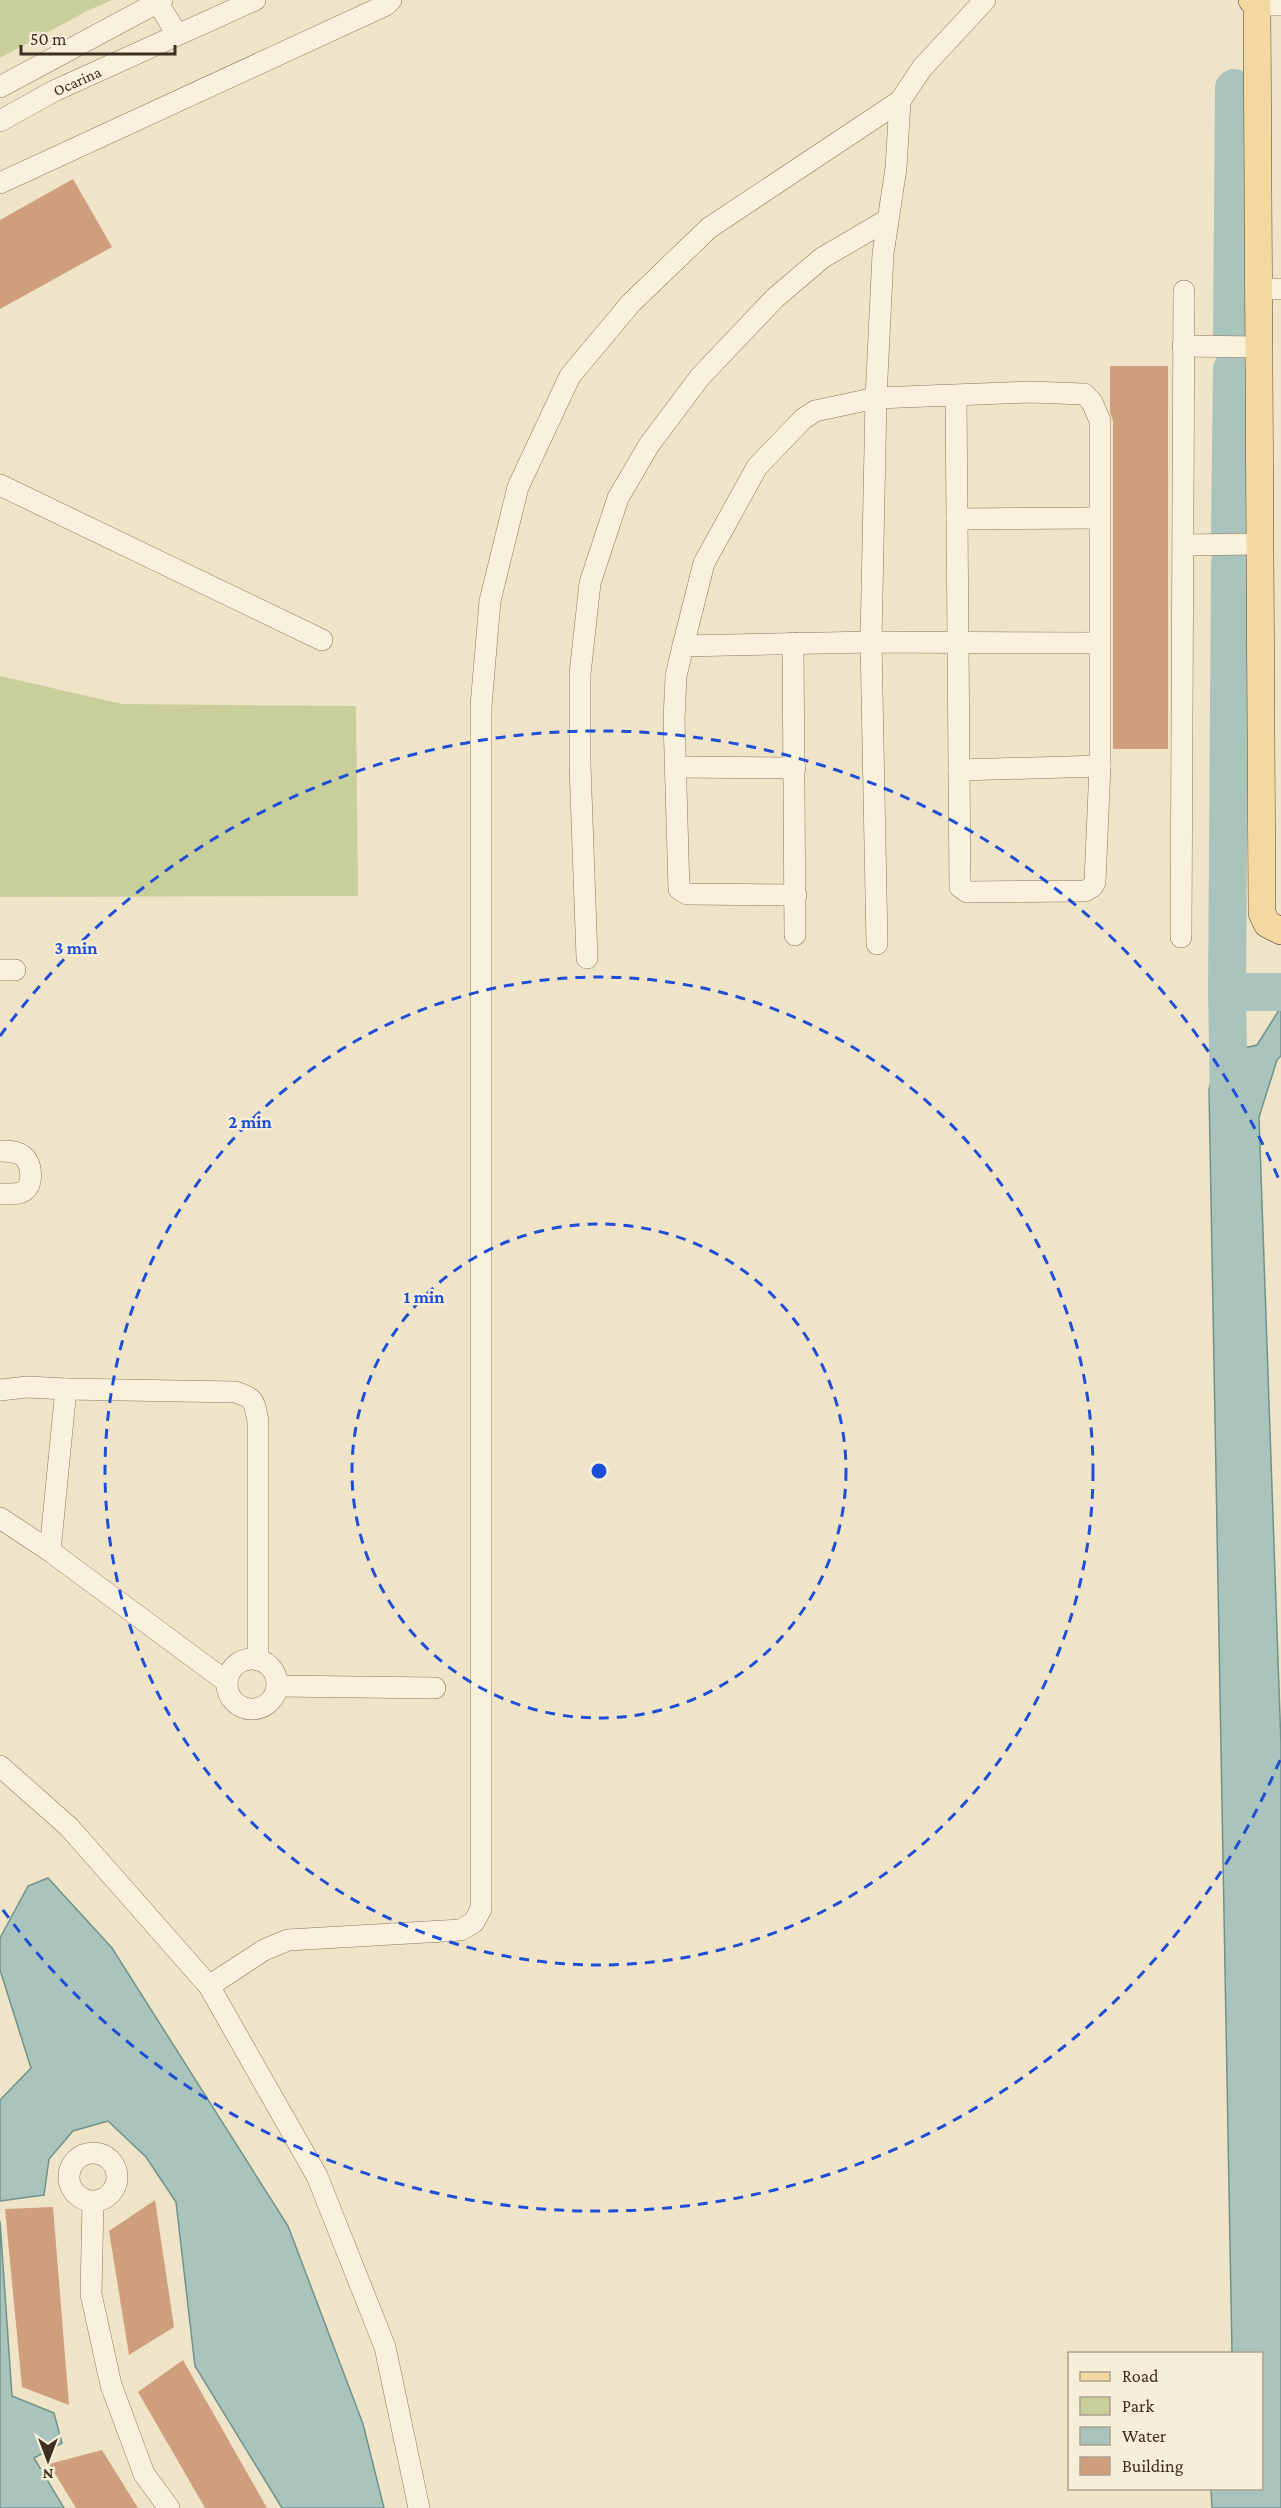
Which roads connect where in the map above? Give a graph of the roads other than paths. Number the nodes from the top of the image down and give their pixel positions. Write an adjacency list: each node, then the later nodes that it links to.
1 (255, 0): 6 (street, Ocarina)
2 (391, 0): 10 (street)
3 (984, 0): 8 (street)
4 (160, 1): 6 (street); 7 (street, Ocarina)
5 (1263, 3): 12 (main road)
6 (177, 34): 9 (street, Ocarina)
7 (0, 87)
8 (900, 101): 11 (street); 50 (street)
9 (0, 121)
10 (0, 183)
11 (887, 220): 17 (street); 38 (street)
12 (1270, 289): 15 (main road)
13 (1184, 291): 14 (street)
14 (1183, 346): 15 (street); 22 (street)
15 (1258, 347): 21 (main road)
16 (956, 396): 17 (street); 19 (street); 20 (street)
17 (876, 398): 24 (street); 28 (street)
18 (0, 485): 23 (street)
19 (1099, 518): 20 (street); 27 (street)
20 (957, 519): 25 (street)
21 (1259, 544): 22 (street); 34 (main road)
22 (1183, 545): 36 (street)
23 (322, 640)
24 (871, 642): 25 (street); 26 (street); 37 (street)
25 (957, 642): 27 (street); 32 (street)
26 (793, 643): 28 (street); 31 (street)
27 (1099, 643): 29 (street)
28 (683, 646): 30 (street)
29 (1100, 766): 32 (street); 32 (street)
30 (677, 767): 31 (street); 33 (street)
31 (795, 768): 33 (street)
32 (959, 770)
33 (796, 895): 35 (street)
34 (1281, 931)
35 (795, 935)
36 (1181, 937)
37 (877, 945)
38 (587, 958)
39 (0, 1151): 40 (street)
40 (0, 1194)
41 (66, 1389): 42 (street); 44 (street); 45 (street)
42 (0, 1390)
43 (0, 1518): 44 (street)
44 (50, 1551): 46 (street)
45 (258, 1660): 46 (street); 47 (street)
46 (227, 1682): 47 (street)
47 (277, 1686): 48 (street)
48 (435, 1688)
49 (0, 1767): 50 (street)
50 (209, 1986): 53 (street)
51 (93, 2202): 52 (street)
52 (169, 2508)
53 (419, 2508)

